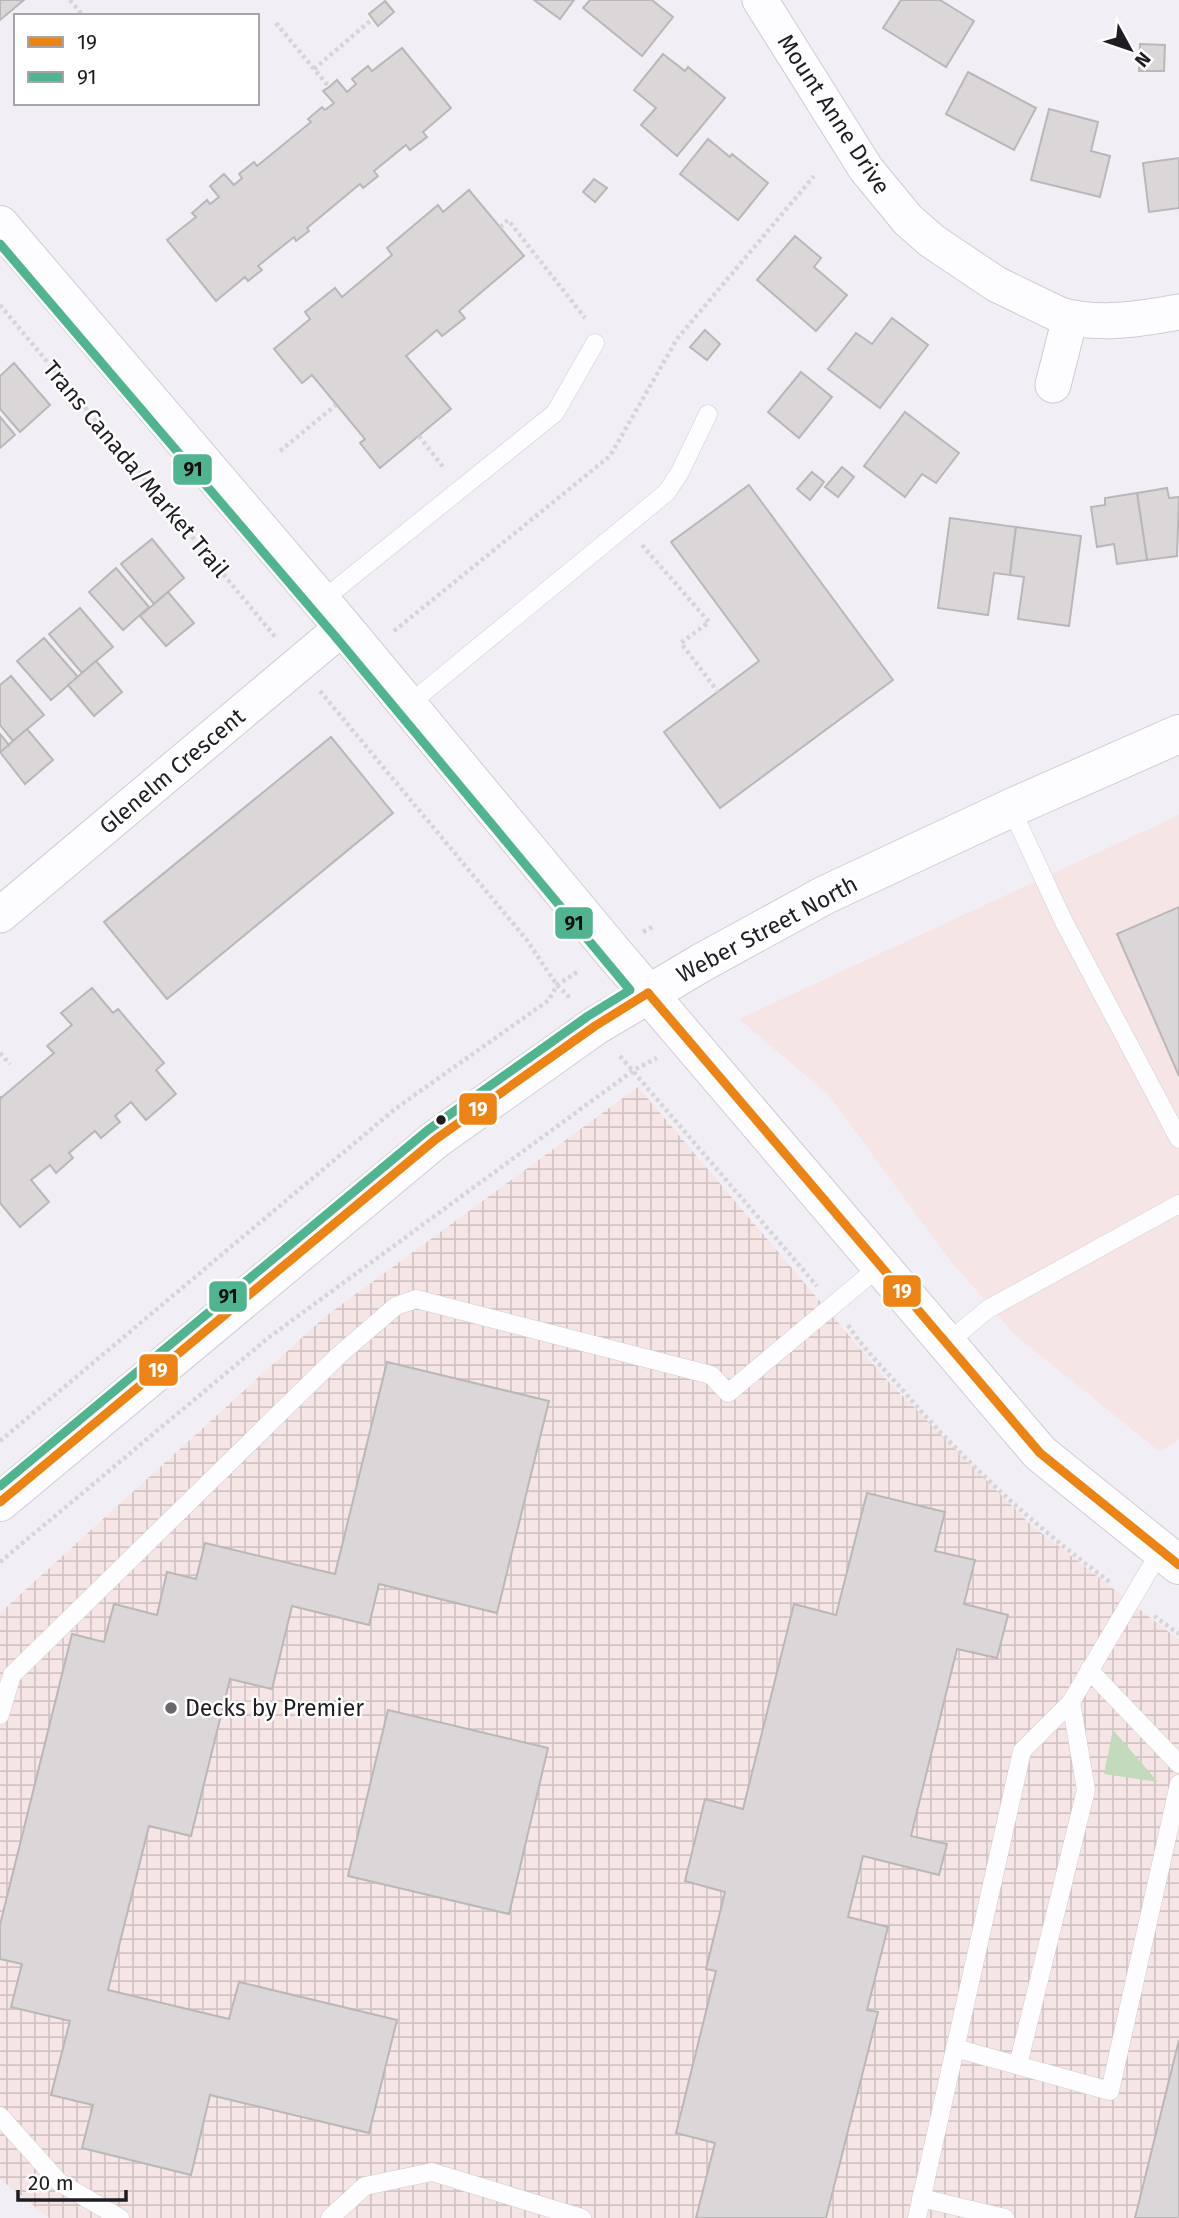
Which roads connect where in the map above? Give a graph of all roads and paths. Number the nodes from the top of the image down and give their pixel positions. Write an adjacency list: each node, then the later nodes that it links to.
1 (70, 0): 3 (path)
2 (760, 0): 13 (street, Mount Anne Drive)
3 (81, 14)
4 (370, 21): 6 (path)
5 (276, 23): 6 (path)
6 (314, 69): 7 (path)
7 (329, 87)
8 (814, 176): 22 (path)
9 (0, 225): 22 (street)
10 (500, 227): 14 (path)
11 (0, 305): 23 (path, Trans Canada/Market Trail)
12 (1179, 312): 13 (street, Mount Anne Drive)
13 (1070, 318): 15 (street)
14 (595, 343): 20 (lane)
15 (1053, 385)
16 (337, 405): 19 (path)
17 (708, 414): 21 (lane)
18 (419, 436): 20 (path)
19 (280, 451)
20 (460, 488): 22 (lane)
21 (627, 527): 24 (path); 26 (lane)
22 (343, 628): 26 (street); 29 (street, Glenelm Crescent)
23 (272, 633)
24 (718, 692)
25 (327, 700): 31 (path)
26 (408, 705): 33 (street)
27 (1179, 734): 28 (street, Weber Street North)
28 (1011, 808): 33 (street, Weber Street North); 39 (lane)
29 (0, 915)
30 (569, 978): 31 (path)
31 (558, 985): 32 (path); 44 (path)
32 (563, 991)
33 (648, 993): 41 (street); 45 (street, Weber Street North)
34 (0, 1054): 35 (path)
35 (10, 1064)
36 (628, 1065): 38 (path)
37 (642, 1066): 38 (path)
38 (634, 1070): 42 (path); 47 (path)
39 (1179, 1139)
40 (1179, 1204): 43 (lane)
41 (880, 1266): 42 (lane); 43 (street)
42 (835, 1305): 48 (path); 52 (lane)
43 (946, 1344): 46 (street)
44 (0, 1441)
45 (0, 1502)
46 (1170, 1558): 48 (lane)
47 (0, 1562)
48 (1132, 1599): 49 (path); 50 (lane)
49 (1179, 1634)
50 (1089, 1670): 51 (lane); 53 (lane)
51 (1071, 1702): 55 (lane); 56 (lane)
52 (0, 1715)
53 (1179, 1764)
54 (1179, 1784): 56 (lane)
55 (956, 2048): 56 (lane); 58 (lane)
56 (1018, 2065)
57 (0, 2116): 59 (lane)
58 (921, 2198): 62 (lane); 63 (lane)
59 (120, 2218)
60 (330, 2218): 61 (lane)
61 (582, 2218)
62 (917, 2218)
63 (1004, 2218)

